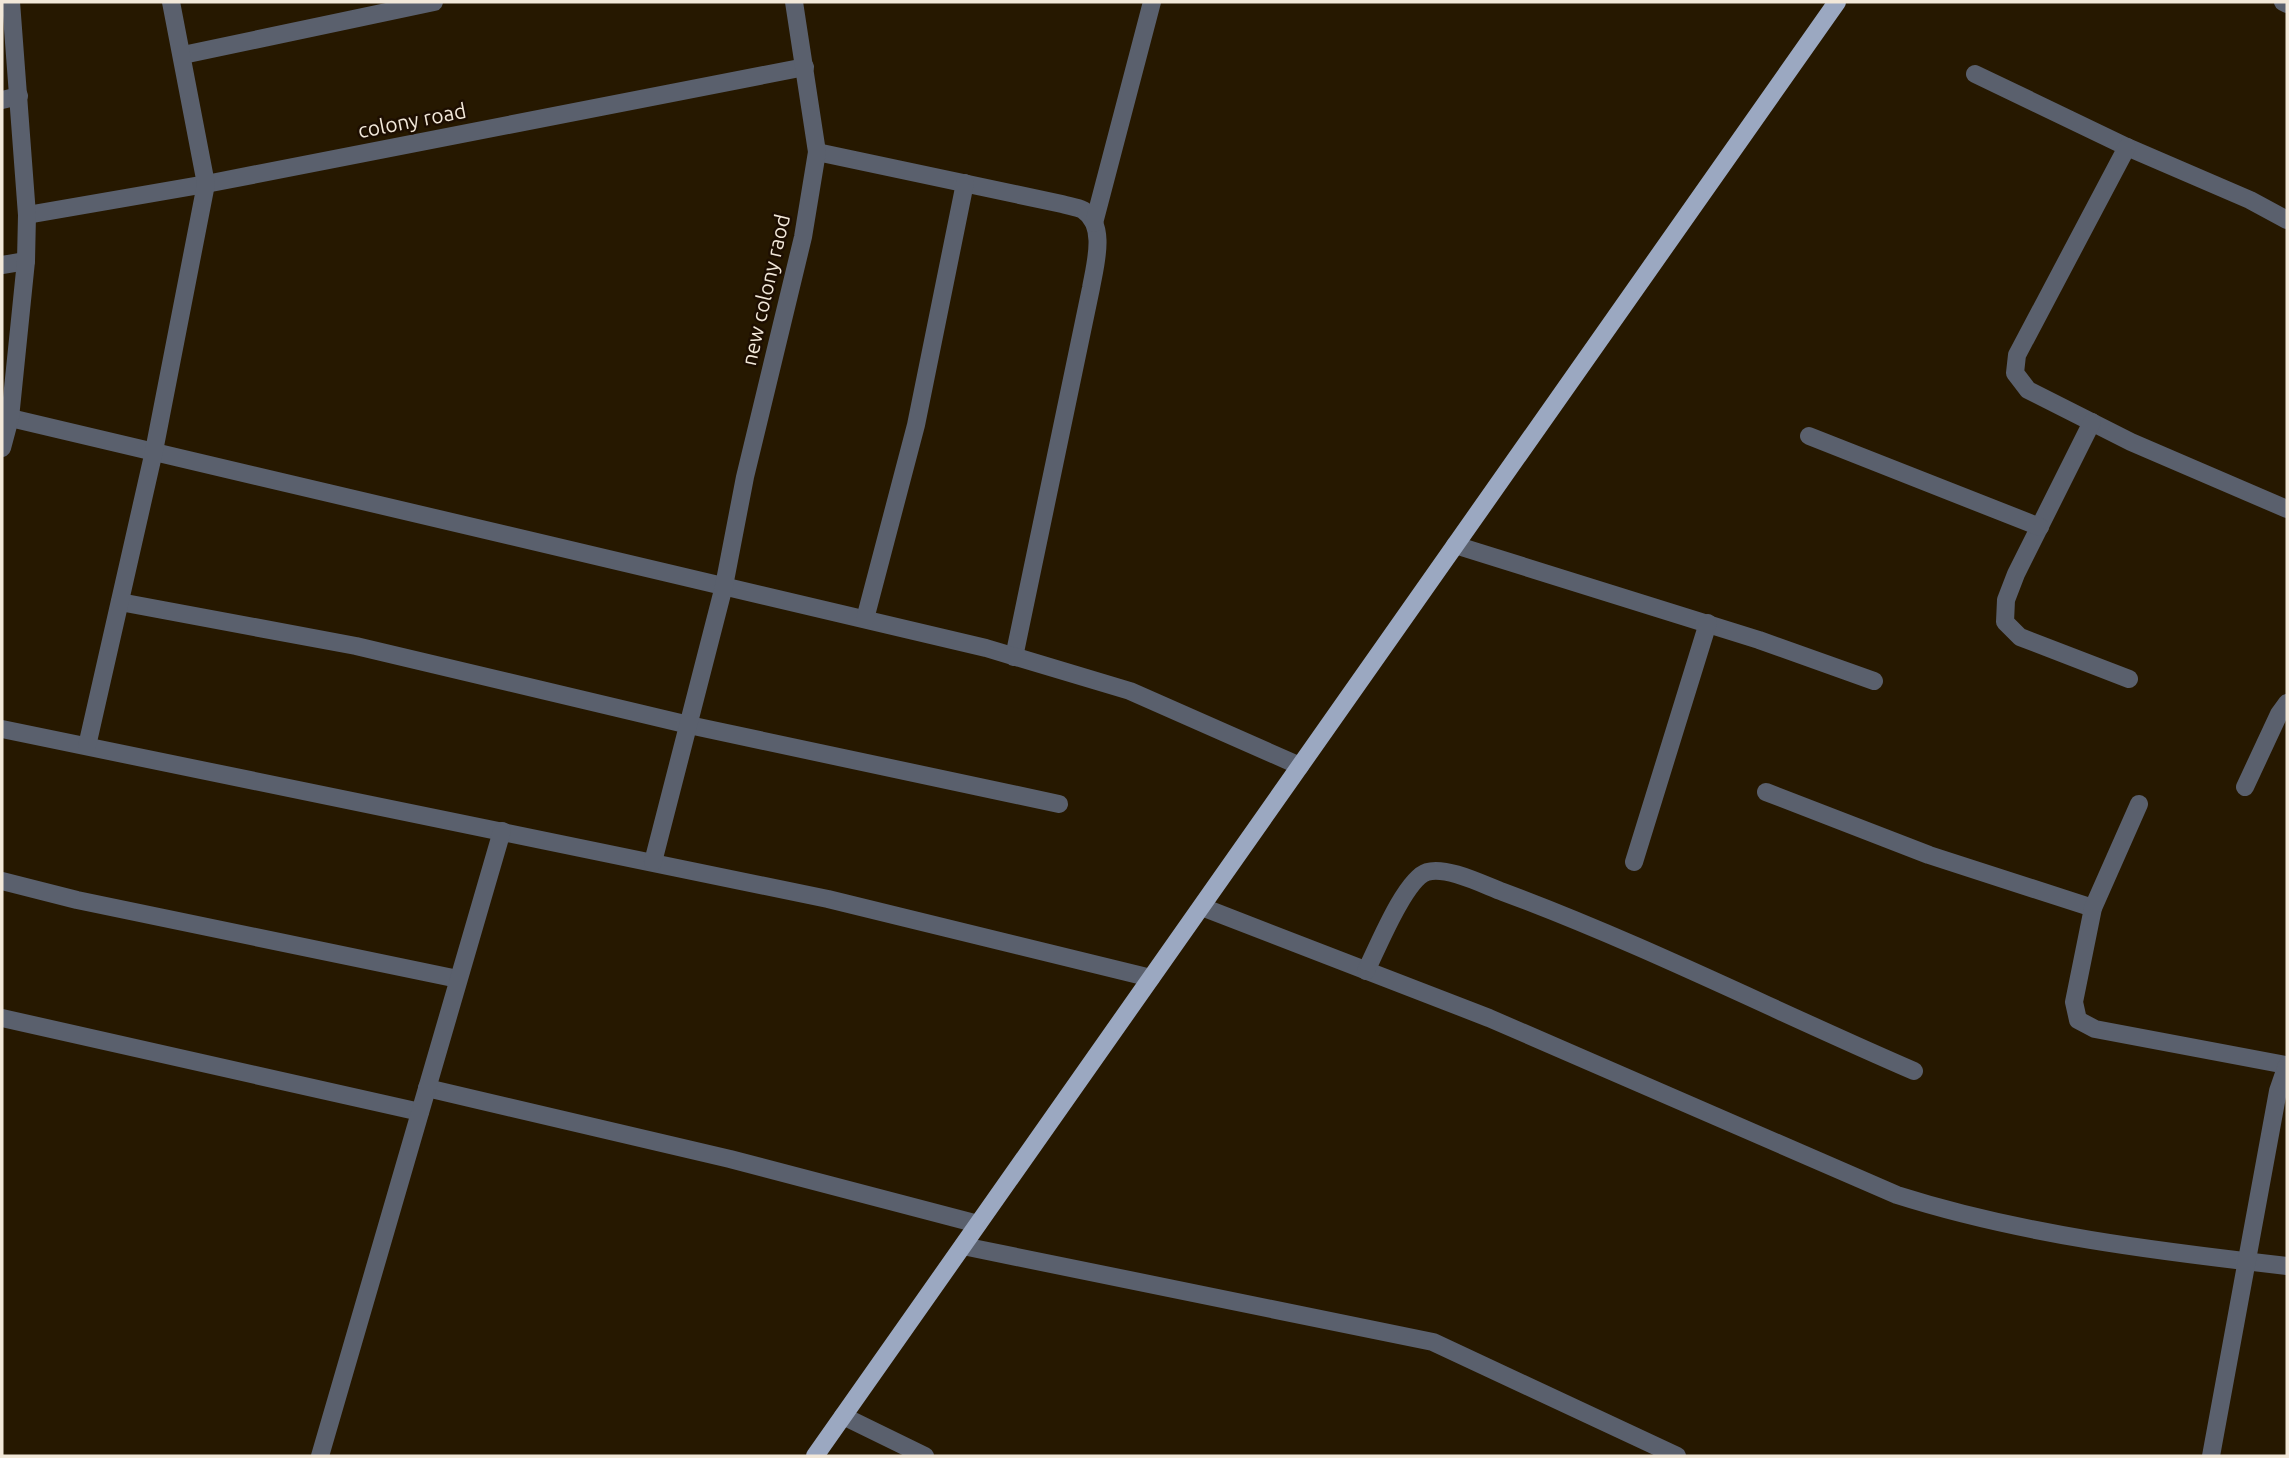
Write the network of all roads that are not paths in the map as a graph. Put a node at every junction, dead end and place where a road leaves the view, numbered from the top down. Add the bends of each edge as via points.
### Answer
1 (11, 2) edge
2 (172, 2) edge
3 (434, 2) edge
4 (794, 2) edge
5 (1152, 2) edge
6 (1837, 2) edge
7 (183, 55) junction
8 (805, 67) junction
9 (1975, 74) dead end
10 (10, 98) edge
11 (2127, 147) junction
12 (817, 152) junction
13 (965, 183) junction
14 (206, 184) junction
15 (27, 215) junction
16 (2287, 220) edge
17 (1094, 223) junction
18 (26, 261) junction
19 (2, 265) edge
20 (6, 417) edge
21 (2092, 422) junction
22 (1809, 436) dead end
23 (2, 448) edge
24 (154, 452) junction
25 (2287, 509) edge
26 (2040, 527) junction
27 (1455, 545) junction
28 (724, 586) junction
29 (120, 602) junction
30 (865, 619) junction
31 (1708, 623) junction
32 (1014, 657) junction
33 (2129, 680) dead end
34 (1874, 681) dead end
35 (2287, 703) edge
36 (689, 724) junction
37 (2, 729) edge
38 (87, 746) junction
39 (1300, 766) junction
40 (2245, 787) dead end
41 (1766, 792) dead end
42 (1059, 804) dead end
43 (2139, 804) dead end
44 (502, 831) junction
45 (653, 862) junction
46 (1634, 862) dead end
47 (2, 881) edge
48 (1202, 907) junction
49 (2093, 908) junction
50 (1366, 971) junction
51 (1151, 978) junction
52 (458, 979) junction
53 (2, 1018) edge
54 (2287, 1065) edge
55 (1914, 1071) dead end
56 (427, 1088) junction
57 (420, 1112) junction
58 (978, 1224) junction
59 (963, 1246) junction
60 (2247, 1261) junction
61 (2287, 1266) edge
62 (844, 1416) junction
63 (320, 1456) edge
64 (815, 1456) edge
65 (925, 1456) edge
66 (1677, 1456) edge
67 (2211, 1456) edge

1 - 10 street
2 - 7 street
3 - 7 street
4 - 8 street, new colony raod
5 - 17 street
6 - 27 main road
7 - 14 street
8 - 12 street, new colony raod
8 - 14 street, colony road
9 - 11 street
10 - 15 street
11 - 16 street
11 - 21 street via 2017,355 2015,373 2028,390
12 - 13 street
12 - 28 street, new colony raod via 803,237 745,477
13 - 17 street via 1083,210
13 - 30 street via 916,425
14 - 15 street, colony road
14 - 24 street
15 - 18 street
17 - 32 street via 1098,248 1091,288
18 - 19 street
18 - 20 street
20 - 23 street
20 - 24 street
21 - 25 street
21 - 26 street
22 - 26 street
24 - 28 street
24 - 29 street
26 - 33 street via 2006,600 2005,622 2020,637
27 - 31 street
27 - 39 main road
28 - 30 street
28 - 36 street, new colony raod
29 - 36 street via 356,646
29 - 38 street
30 - 32 street
31 - 34 street
31 - 46 street
32 - 39 street via 1130,691
35 - 40 street
36 - 42 street
36 - 45 street, new colony raod
37 - 38 street
38 - 44 street
39 - 48 main road
41 - 49 street via 1929,855
43 - 49 street
44 - 45 street
44 - 52 street
45 - 51 street via 828,899
47 - 52 street
48 - 50 street
48 - 51 main road
49 - 54 street via 2074,1002 2078,1020 2095,1029
50 - 55 street via 1413,882 1427,872 1450,872 1573,918
50 - 60 street via 1489,1018 1897,1195 1955,1213 2089,1239
51 - 58 main road
52 - 56 street
53 - 57 street
54 - 60 street via 2278,1091
56 - 57 street
56 - 58 street via 718,1156
57 - 63 street
58 - 59 main road
59 - 62 main road
59 - 66 street via 1433,1342
60 - 61 street
60 - 67 street
62 - 64 main road
62 - 65 street

